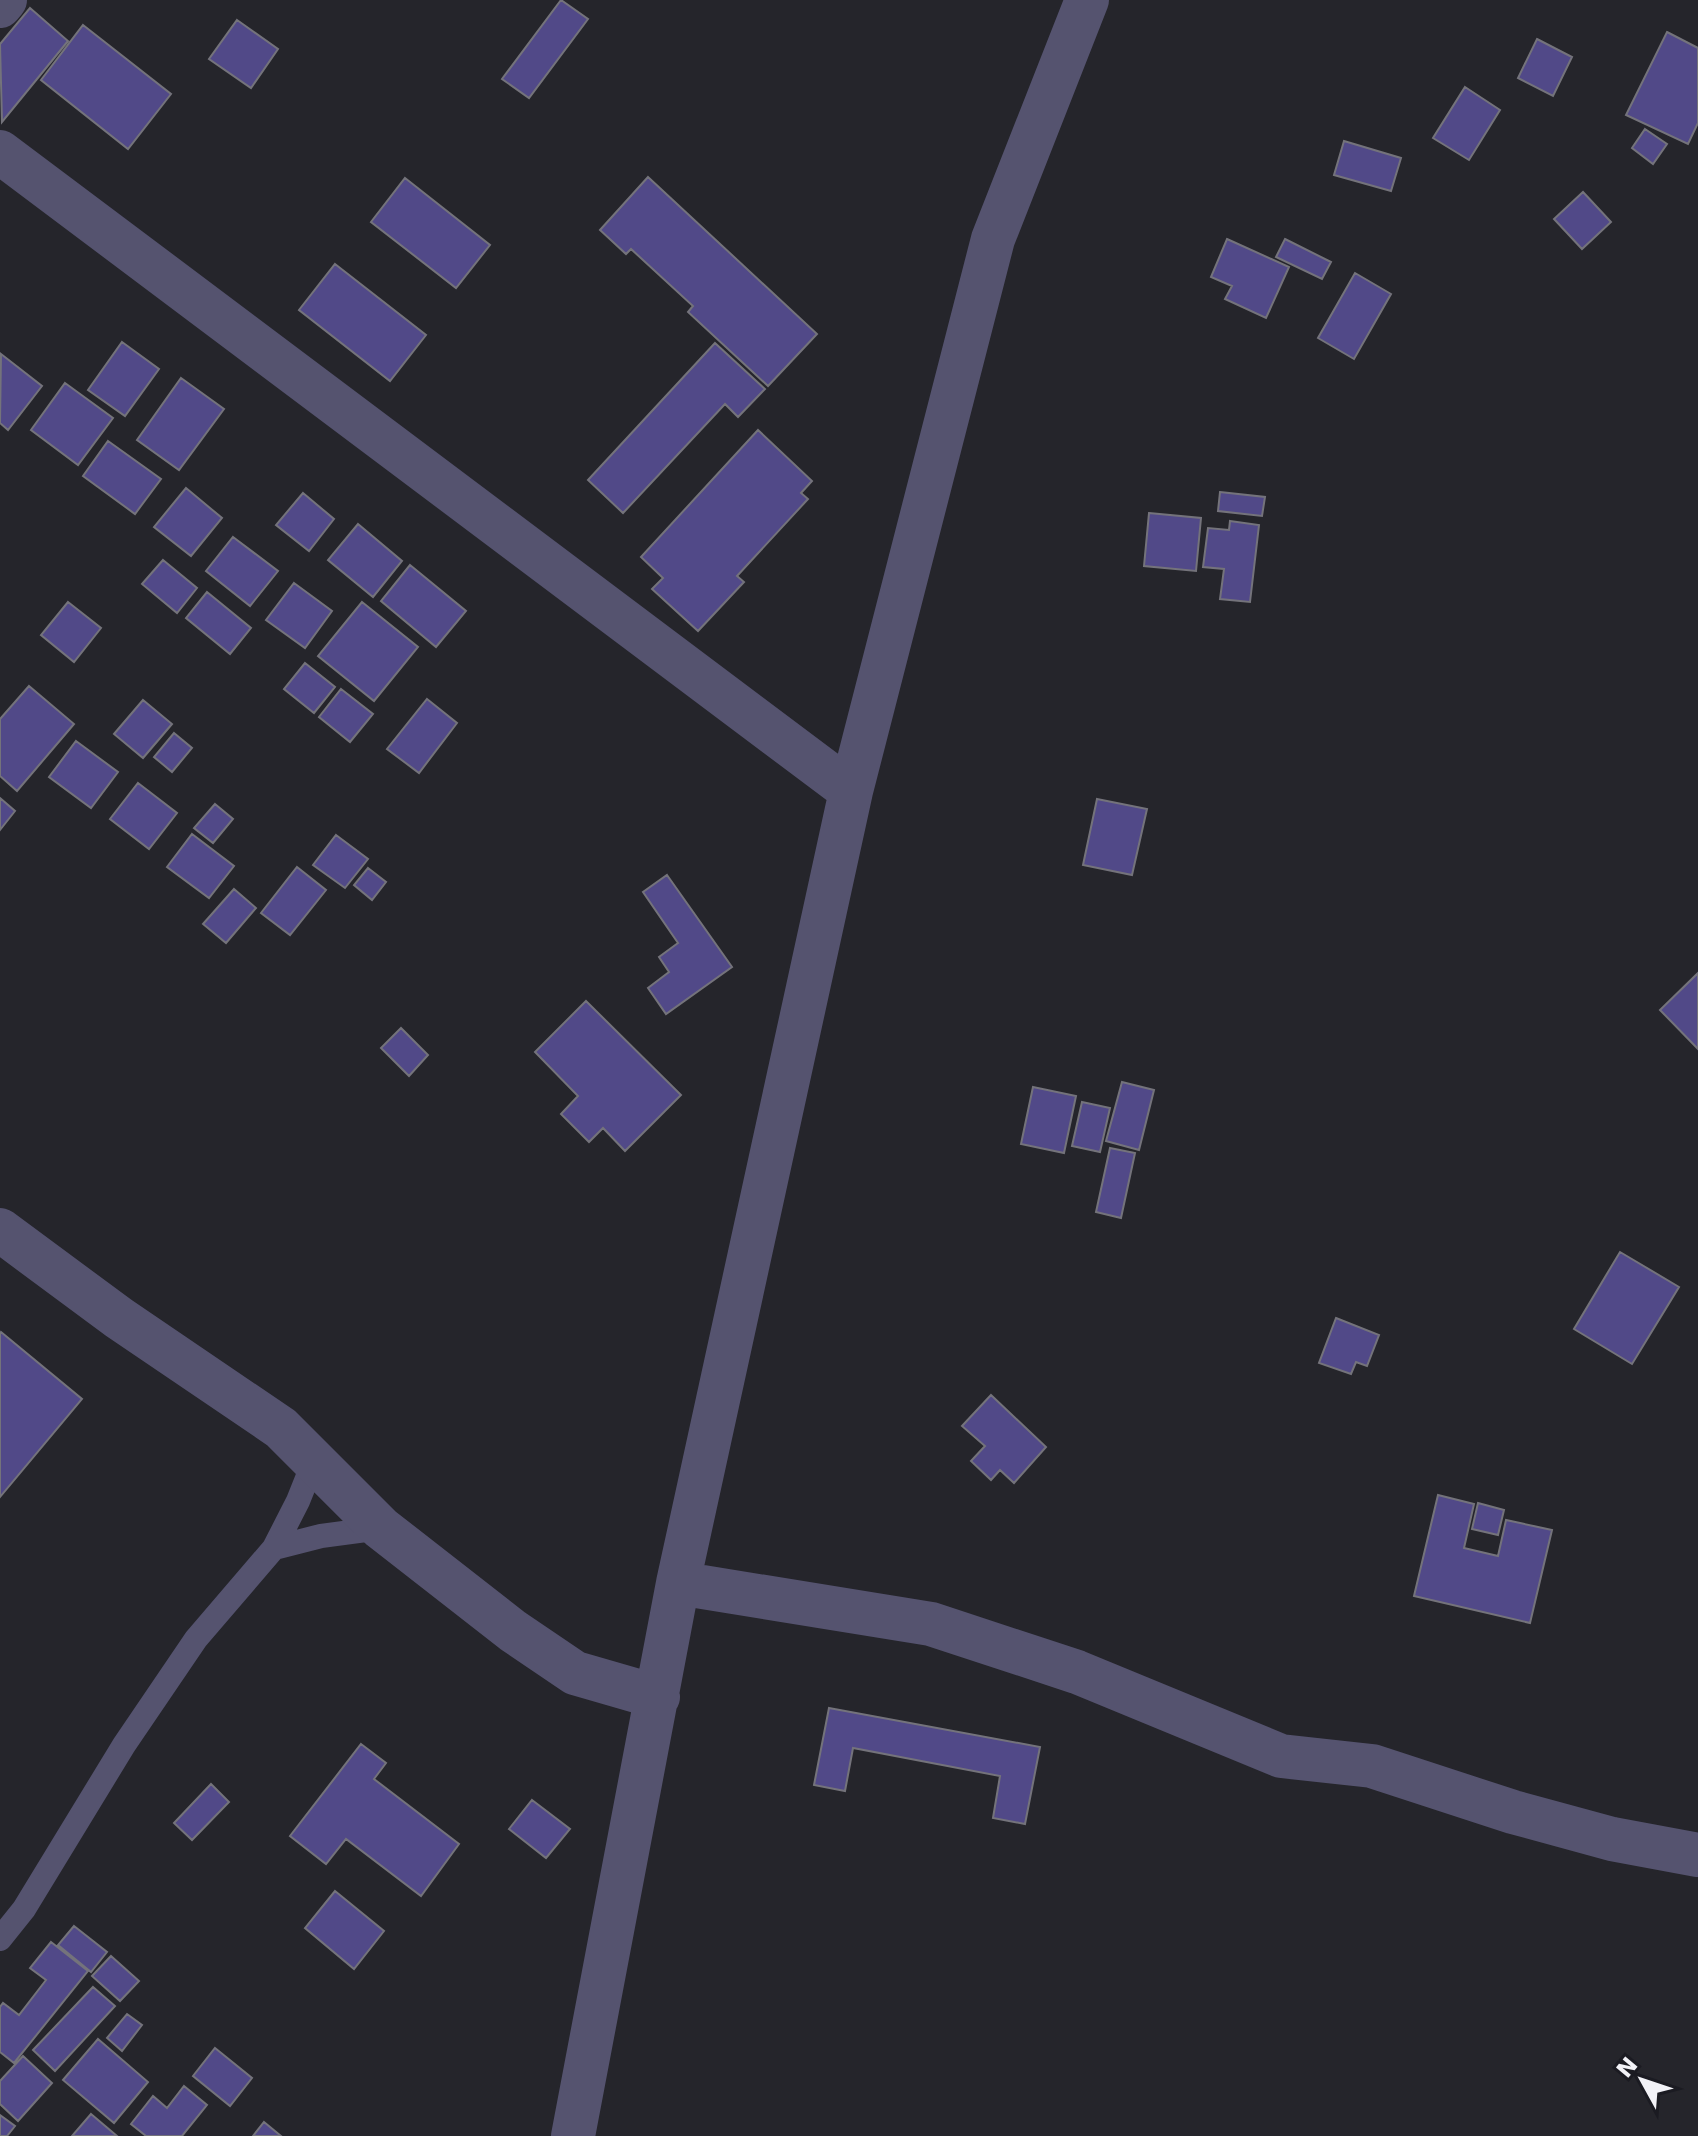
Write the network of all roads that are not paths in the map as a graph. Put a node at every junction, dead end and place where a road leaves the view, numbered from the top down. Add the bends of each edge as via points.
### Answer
1 (5, 0) edge
2 (1087, 0) edge
3 (0, 6) edge
4 (0, 152) edge
5 (851, 791) junction
6 (0, 1230) edge
7 (314, 1461) junction
8 (381, 1528) junction
9 (274, 1548) junction
10 (678, 1583) junction
11 (658, 1697) junction
12 (1698, 1855) edge
13 (0, 1939) edge
14 (573, 2136) edge

1 - 3 street
2 - 5 street via 993,239
4 - 5 street
5 - 10 street
6 - 7 street via 281,1428
7 - 8 street
7 - 9 lane
8 - 9 lane
8 - 11 street via 575,1673
9 - 13 lane via 196,1639
10 - 11 street
10 - 12 street via 931,1624 1077,1672 1281,1756 1372,1766 1513,1812
11 - 14 street

